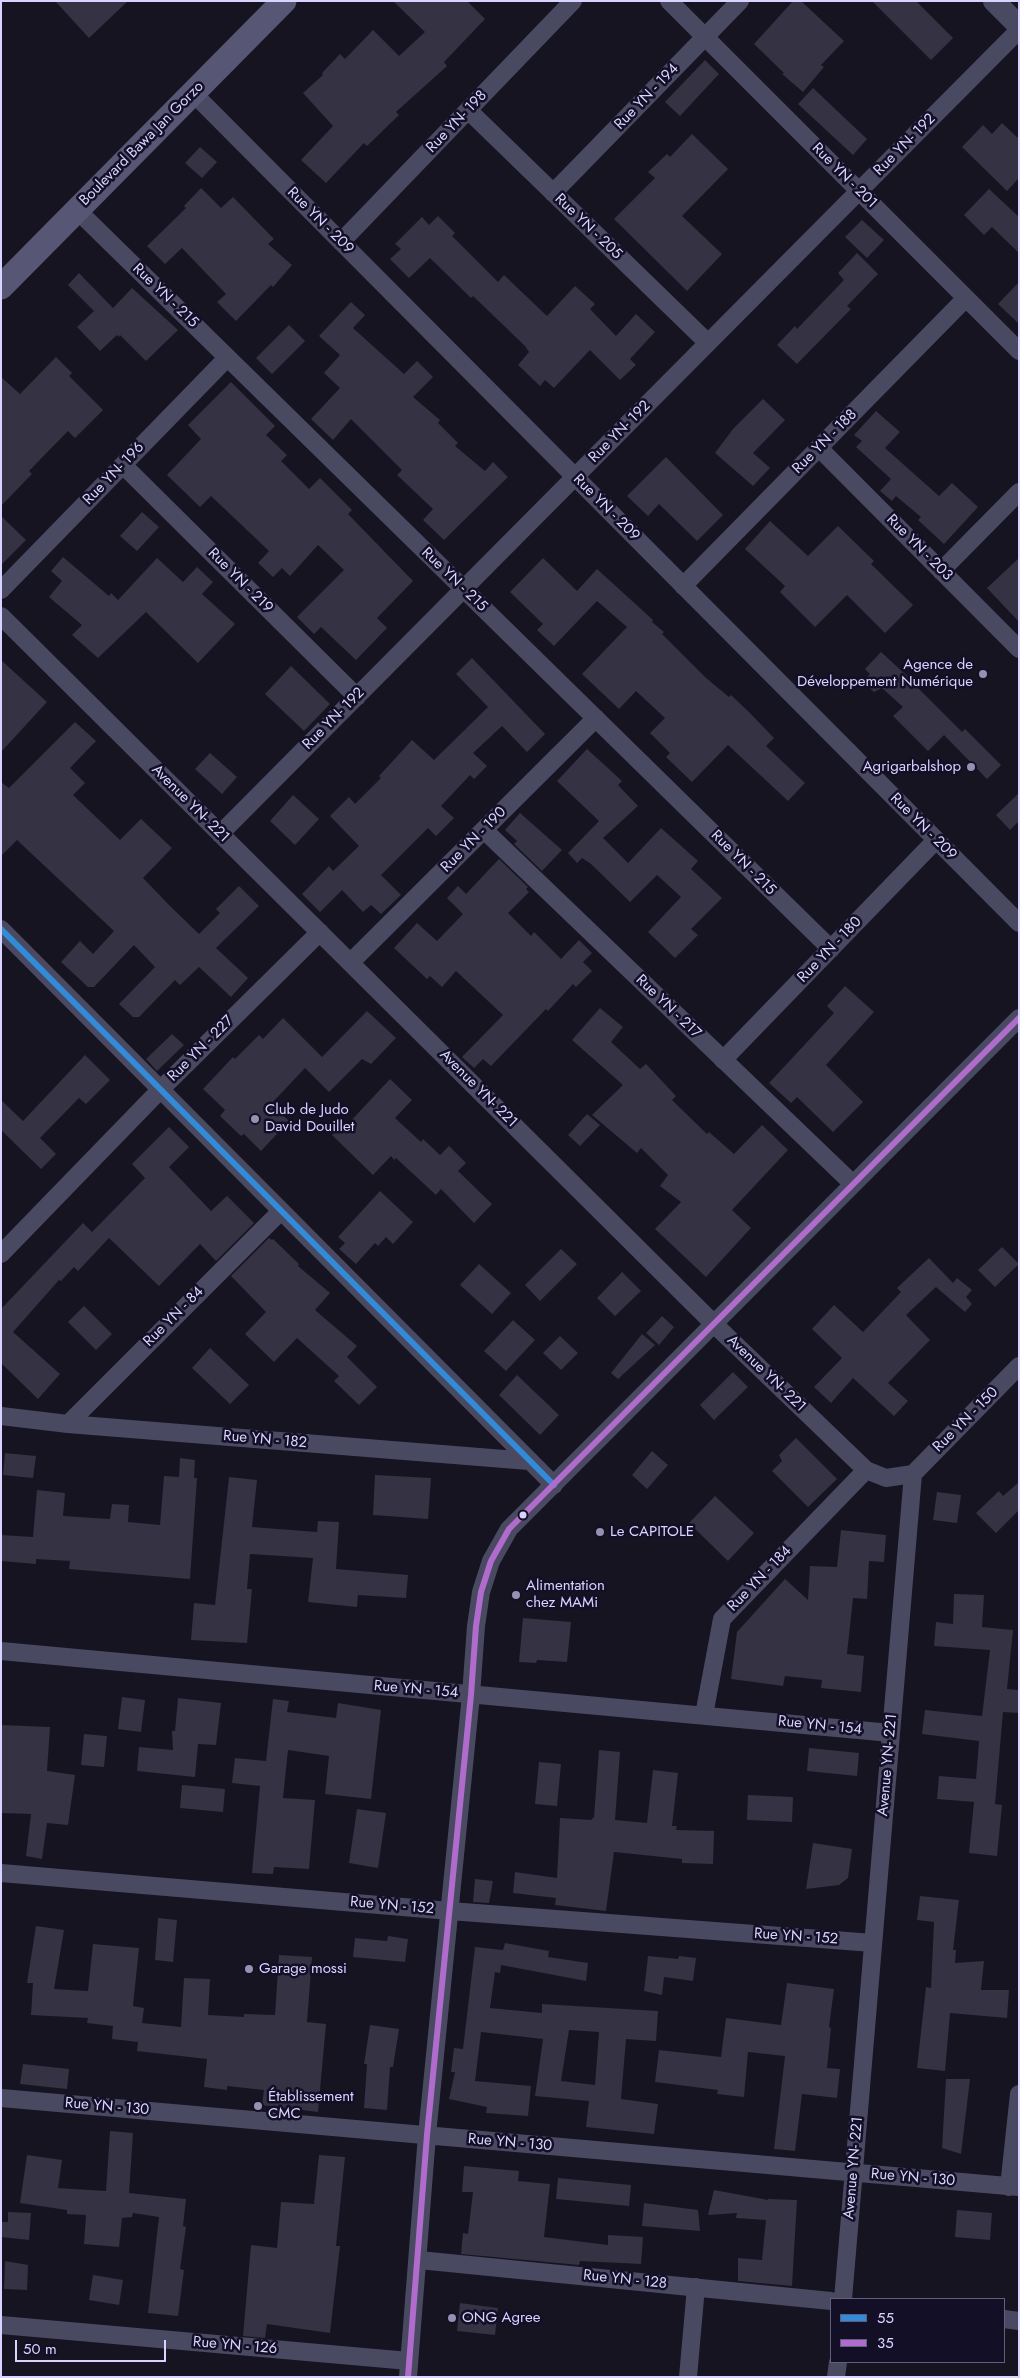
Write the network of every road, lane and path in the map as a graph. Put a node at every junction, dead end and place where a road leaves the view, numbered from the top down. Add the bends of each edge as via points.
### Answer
1 (284, 1) edge
2 (573, 1) edge
3 (669, 1) edge
4 (740, 1) edge
5 (1003, 4) edge
6 (1019, 26) edge
7 (1019, 30) edge
8 (705, 37) junction
9 (193, 93) junction
10 (468, 110) junction
11 (859, 191) junction
12 (553, 193) junction
13 (77, 210) junction
14 (341, 242) junction
15 (1, 287) edge
16 (966, 298) junction
17 (708, 343) junction
18 (1019, 351) edge
19 (227, 358) junction
20 (820, 448) junction
21 (123, 465) junction
22 (575, 477) junction
23 (1019, 492) edge
24 (941, 571) junction
25 (683, 586) junction
26 (463, 589) junction
27 (1, 590) edge
28 (1, 616) edge
29 (1019, 649) edge
30 (356, 697) junction
31 (596, 718) junction
32 (484, 830) junction
33 (220, 834) junction
34 (936, 840) junction
35 (1019, 923) edge
36 (1, 928) edge
37 (320, 932) junction
38 (831, 949) junction
39 (351, 962) junction
40 (1019, 1018) edge
41 (723, 1060) junction
42 (160, 1089) junction
43 (853, 1184) junction
44 (281, 1211) junction
45 (1, 1254) edge
46 (714, 1324) junction
47 (1019, 1366) edge
48 (1, 1416) edge
49 (68, 1424) junction
50 (529, 1461) junction
51 (866, 1470) junction
52 (913, 1474) junction
53 (554, 1485) junction
54 (1, 1652) edge
55 (471, 1695) junction
56 (704, 1714) junction
57 (891, 1733) junction
58 (1, 1873) edge
59 (450, 1911) junction
60 (873, 1943) junction
61 (1019, 2094) edge
62 (1, 2098) edge
63 (427, 2135) junction
64 (854, 2173) junction
65 (1014, 2187) edge
66 (419, 2260) junction
67 (696, 2287) junction
68 (843, 2298) edge
69 (830, 2302) edge
70 (1005, 2319) edge
71 (1019, 2320) edge
72 (1, 2325) edge
73 (838, 2363) edge
74 (409, 2369) edge
75 (688, 2377) edge
76 (836, 2377) edge

1 - 9 main road, Boulevard Bawa Jan Gorzo
2 - 10 street, Rue YN- 198
3 - 8 street, Rue YN - 201
4 - 8 street, Rue YN - 194
5 - 6 street
7 - 11 street, Rue YN- 192
8 - 11 street, Rue YN - 201
8 - 12 street, Rue YN - 194
9 - 13 main road, Boulevard Bawa Jan Gorzo
9 - 14 street, Rue YN - 209
10 - 12 street, Rue YN - 205
10 - 14 street, Rue YN- 198
11 - 16 street, Rue YN - 201
11 - 17 street, Rue YN- 192
12 - 17 street, Rue YN - 205
13 - 15 main road, Boulevard Bawa Jan Gorzo
13 - 19 street, Rue YN - 215
14 - 22 street, Rue YN - 209
16 - 18 street, Rue YN - 201
16 - 20 street, Rue YN - 188
17 - 22 street, Rue YN- 192
19 - 21 street, Rue YN- 196
19 - 26 street, Rue YN - 215
20 - 24 street, Rue YN - 203
20 - 25 street, Rue YN - 188
21 - 27 street, Rue YN- 196
21 - 30 street, Rue YN - 219
22 - 25 street, Rue YN - 209
22 - 26 street, Rue YN- 192
23 - 24 street
24 - 29 street, Rue YN - 203
25 - 34 street, Rue YN - 209
26 - 30 street, Rue YN- 192
26 - 31 street, Rue YN - 215
28 - 33 street, Avenue YN- 221
30 - 33 street, Rue YN- 192
31 - 32 street, Rue YN - 190
31 - 38 street, Rue YN - 215
32 - 39 street, Rue YN - 190
32 - 41 street, Rue YN - 217
33 - 37 street, Avenue YN- 221
34 - 35 street, Rue YN - 209
34 - 38 street, Rue YN - 180
36 - 42 street
37 - 39 street, Avenue YN- 221
37 - 42 street, Rue YN - 227
38 - 41 street, Rue YN - 180
39 - 46 street, Avenue YN- 221
40 - 43 street
41 - 43 street, Rue YN - 217
42 - 44 street
42 - 45 street, Rue YN - 227
43 - 46 street
44 - 49 street, Rue YN - 84
44 - 50 street
46 - 51 street, Avenue YN- 221
46 - 53 street
47 - 52 street, Rue YN - 150
48 - 49 street, Rue YN - 182
49 - 50 street, Rue YN - 182
50 - 53 street
51 - 52 street, Avenue YN- 221 via 886,1478
51 - 56 street, Rue YN - 184 via 722,1619
52 - 57 street, Avenue YN- 221
53 - 55 street via 509,1530 491,1561 476,1626
54 - 55 street, Rue YN - 154
55 - 56 street, Rue YN - 154
55 - 59 street
56 - 57 street, Rue YN - 154
57 - 60 street, Avenue YN- 221
58 - 59 street, Rue YN - 152
59 - 60 street, Rue YN - 152
59 - 63 street
60 - 64 street, Avenue YN- 221
61 - 65 street
62 - 63 street, Rue YN - 130
63 - 64 street, Rue YN - 130
63 - 66 street
64 - 65 street, Rue YN - 130
64 - 68 street, Avenue YN- 221
66 - 67 street, Rue YN - 128
66 - 74 street
67 - 69 street, Rue YN - 128
67 - 75 street
70 - 71 street
72 - 74 street, Rue YN - 126
73 - 76 street

